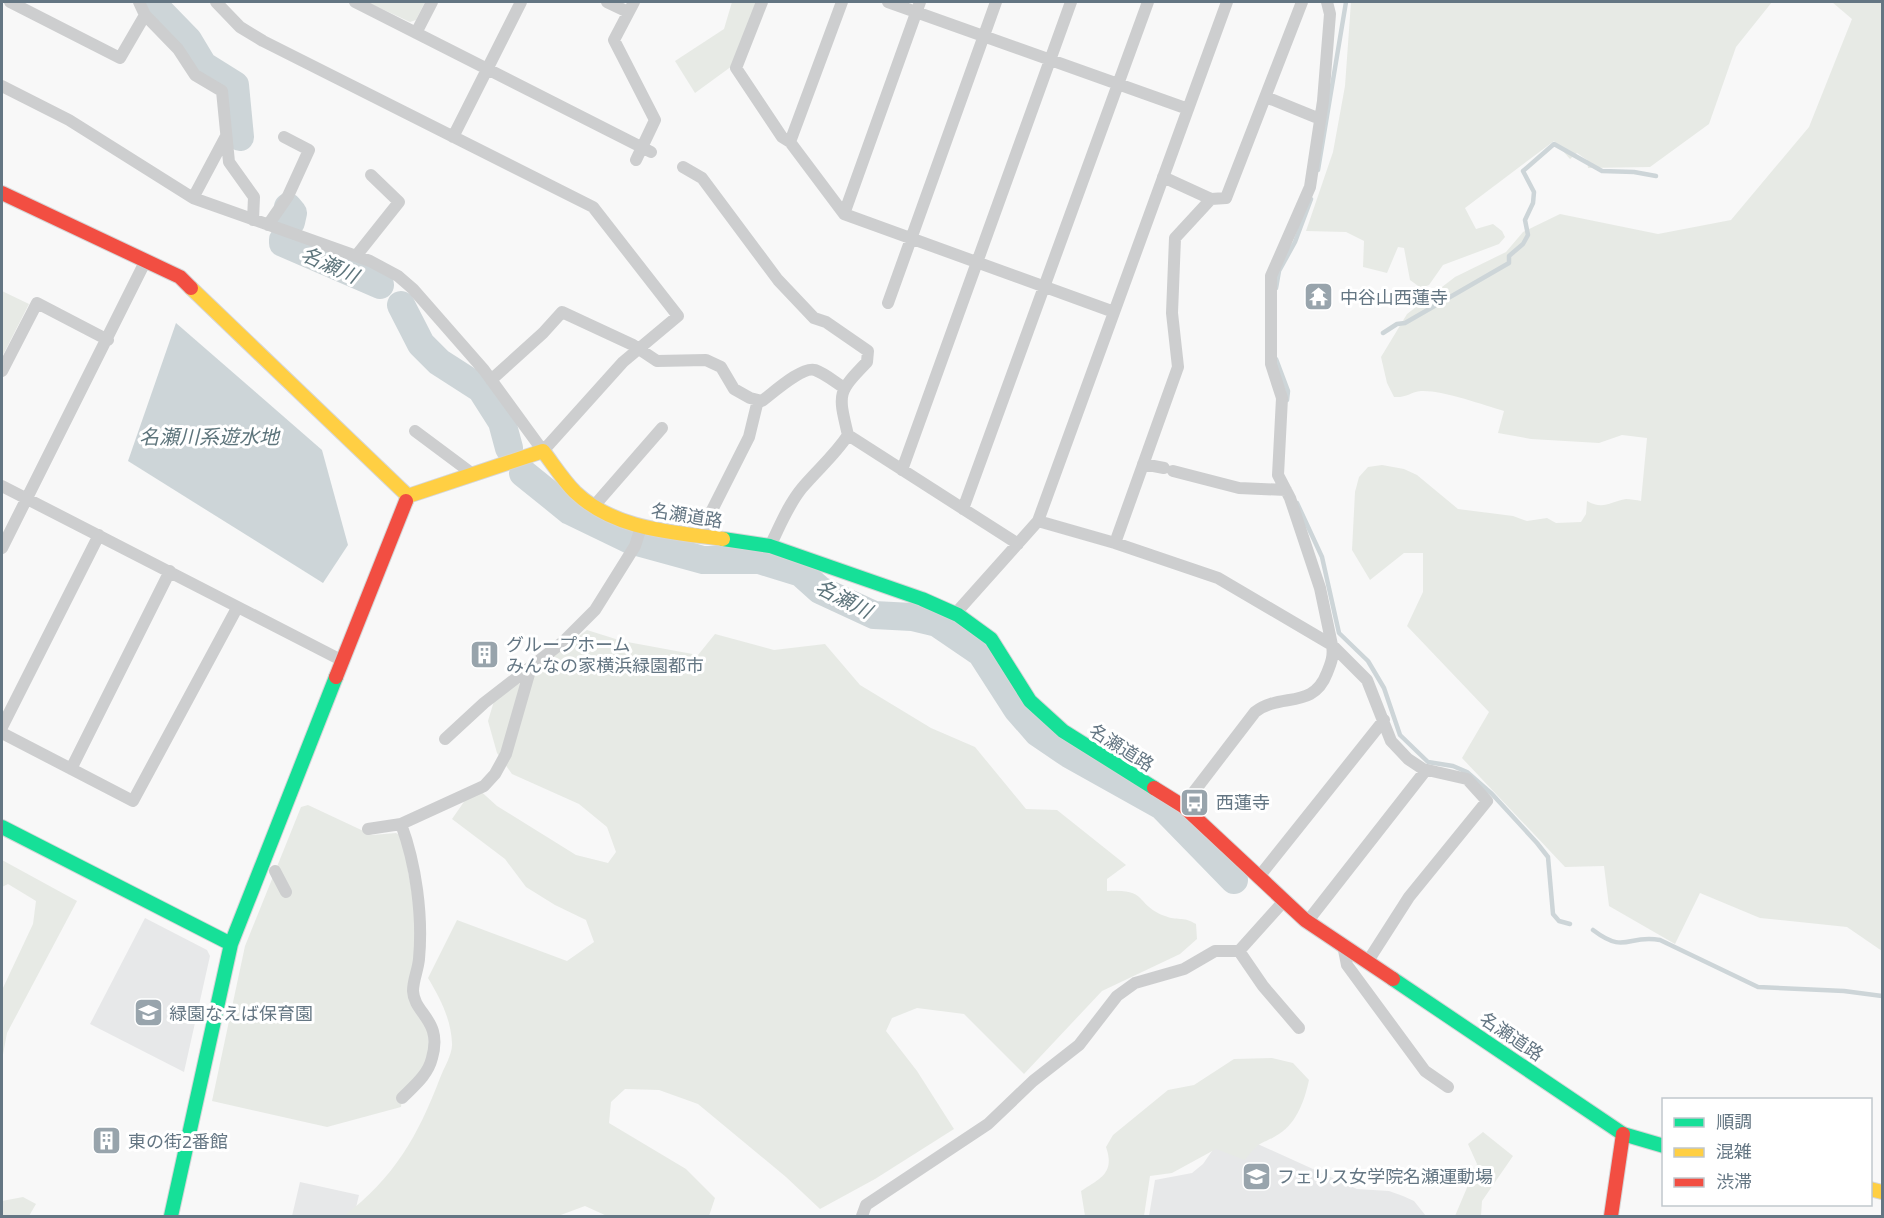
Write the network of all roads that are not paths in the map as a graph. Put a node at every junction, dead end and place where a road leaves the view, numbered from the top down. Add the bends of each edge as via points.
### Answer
1 (10, 2) edge
2 (139, 2) edge
3 (216, 2) edge
4 (355, 2) edge
5 (432, 2) edge
6 (521, 2) edge
7 (607, 2) edge
8 (762, 2) edge
9 (842, 2) edge
10 (888, 2) edge
11 (996, 2) edge
12 (1071, 2) edge
13 (1148, 2) edge
14 (1227, 2) edge
15 (1302, 2) edge
16 (1327, 2) edge
17 (631, 7) edge
18 (918, 7) edge
19 (145, 15) junction
20 (416, 33) junction
21 (984, 36) junction
22 (1050, 59) junction
23 (488, 69) junction
24 (1117, 84) junction
25 (2, 86) edge
26 (1266, 97) junction
27 (1188, 109) junction
28 (1320, 119) junction
29 (226, 136) junction
30 (284, 137) dead end
31 (453, 137) junction
32 (790, 142) junction
33 (646, 150) junction
34 (636, 160) dead end
35 (683, 167) dead end
36 (371, 175) dead end
37 (1163, 177) junction
38 (2, 193) edge
39 (193, 198) junction
40 (1211, 199) junction
41 (844, 214) junction
42 (253, 220) junction
43 (268, 225) junction
44 (911, 238) junction
45 (356, 256) junction
46 (145, 262) junction
47 (977, 262) junction
48 (1045, 287) junction
49 (888, 303) dead end
50 (1114, 312) junction
51 (108, 340) junction
52 (638, 349) junction
53 (2, 371) edge
54 (491, 380) junction
55 (843, 387) junction
56 (758, 400) junction
57 (662, 428) dead end
58 (415, 431) dead end
59 (848, 435) junction
60 (543, 451) junction
61 (1143, 464) junction
62 (903, 470) junction
63 (474, 474) junction
64 (2, 486) edge
65 (1286, 490) junction
66 (408, 496) junction
67 (27, 499) junction
68 (594, 506) junction
69 (963, 509) junction
70 (1038, 521) junction
71 (99, 535) junction
72 (638, 536) junction
73 (699, 536) junction
74 (1115, 543) junction
75 (1018, 544) junction
76 (770, 546) junction
77 (2, 548) edge
78 (170, 571) junction
79 (237, 608) junction
80 (955, 614) junction
81 (1332, 645) junction
82 (341, 660) junction
83 (531, 666) junction
84 (1384, 720) junction
85 (2, 727) edge
86 (2, 733) edge
87 (445, 738) dead end
88 (70, 769) junction
89 (1426, 770) junction
90 (1183, 806) junction
91 (401, 824) junction
92 (2, 827) edge
93 (368, 829) dead end
94 (275, 871) dead end
95 (1258, 878) junction
96 (286, 892) dead end
97 (1284, 901) junction
98 (1307, 922) junction
99 (231, 944) junction
100 (1343, 945) junction
101 (1239, 951) junction
102 (1368, 961) junction
103 (1299, 1028) dead end
104 (1448, 1087) dead end
105 (402, 1098) dead end
106 (1623, 1134) junction
107 (1662, 1145) edge
108 (171, 1216) edge
109 (862, 1216) edge
110 (1611, 1216) edge

1 - 19 street via 120,58
2 - 19 street
3 - 31 street via 240,27 263,41
4 - 20 street
5 - 20 street
6 - 23 street
7 - 17 street
8 - 32 street via 736,68
9 - 32 street
10 - 18 street
11 - 21 street
12 - 22 street
13 - 24 street
14 - 27 street
15 - 26 street
16 - 28 street via 1330,14
17 - 33 street via 614,40 655,120
18 - 21 street
18 - 41 street
19 - 29 street via 195,75 222,91
20 - 23 street
21 - 22 street
21 - 44 street
22 - 24 street
22 - 47 street
23 - 31 street
23 - 33 street
24 - 27 street
24 - 48 street
25 - 39 street via 69,120
26 - 28 street
26 - 40 street via 1226,198
27 - 37 street
28 - 65 street via 1310,187 1271,276 1271,364 1282,398 1278,475
29 - 39 street
29 - 42 street via 229,162 254,197
30 - 43 street via 309,150 288,196
31 - 52 street via 600,209 678,316
32 - 41 street
33 - 34 street
35 - 55 street via 702,178 778,280 814,318 869,348 867,362
36 - 45 street via 399,202
37 - 40 street
37 - 50 street
38 - 46 street
39 - 42 street
40 - 61 street via 1175,238 1172,313 1178,367
41 - 44 street
42 - 43 street
43 - 45 street
44 - 47 street
44 - 49 street
45 - 54 street via 384,268 413,289
46 - 51 street
46 - 66 street via 180,277
47 - 48 street
47 - 62 street
48 - 50 street
48 - 69 street
50 - 70 street
51 - 53 street via 37,303
51 - 67 street
52 - 54 street via 562,312
52 - 56 street via 657,361 706,360 721,368 734,389
52 - 60 street
54 - 60 street
55 - 56 street via 815,370 808,370
55 - 59 street via 840,403
56 - 73 street via 749,437
57 - 68 street
58 - 63 street
59 - 62 street
59 - 76 street via 835,455 802,488
60 - 63 street
60 - 68 street, 名瀬道路 via 573,490
61 - 65 street via 1239,488
61 - 74 street
62 - 69 street
63 - 66 street
64 - 67 street
65 - 81 street via 1320,588
66 - 82 street
67 - 71 street
67 - 77 street
68 - 72 street, 名瀬道路 via 622,521
69 - 75 street
70 - 74 street
70 - 75 street
71 - 78 street
71 - 85 street
72 - 73 street, 名瀬道路
72 - 83 street via 595,609 563,642
73 - 76 street, 名瀬道路
74 - 81 street via 1218,578
75 - 80 street
76 - 80 street, 名瀬道路
78 - 79 street
78 - 88 street
79 - 82 street
79 - 88 street via 133,801
80 - 90 street, 名瀬道路 via 991,639 1030,701 1063,731
81 - 84 street via 1367,680
81 - 90 street via 1334,655 1319,689 1308,697 1265,704 1255,712
82 - 99 street
83 - 87 street
83 - 91 street via 506,753 495,774 484,786
84 - 89 street via 1397,747
84 - 95 street
86 - 88 street
89 - 98 street
89 - 102 street via 1467,779 1486,801 1409,897
90 - 95 street, 名瀬道路
91 - 93 street
91 - 105 street via 408,843 417,906 419,960 413,992 430,1019 434,1041 424,1075
92 - 99 street
94 - 96 street
95 - 97 street, 名瀬道路
97 - 98 street, 名瀬道路
97 - 101 street
98 - 100 street, 名瀬道路
99 - 108 street
100 - 102 street, 名瀬道路
100 - 104 street via 1347,965 1425,1071
101 - 103 street
101 - 109 street via 1215,951 1184,969 1135,983 1117,996 1079,1045 988,1124 866,1205
102 - 106 street, 名瀬道路
106 - 107 street, 名瀬道路
106 - 110 street

